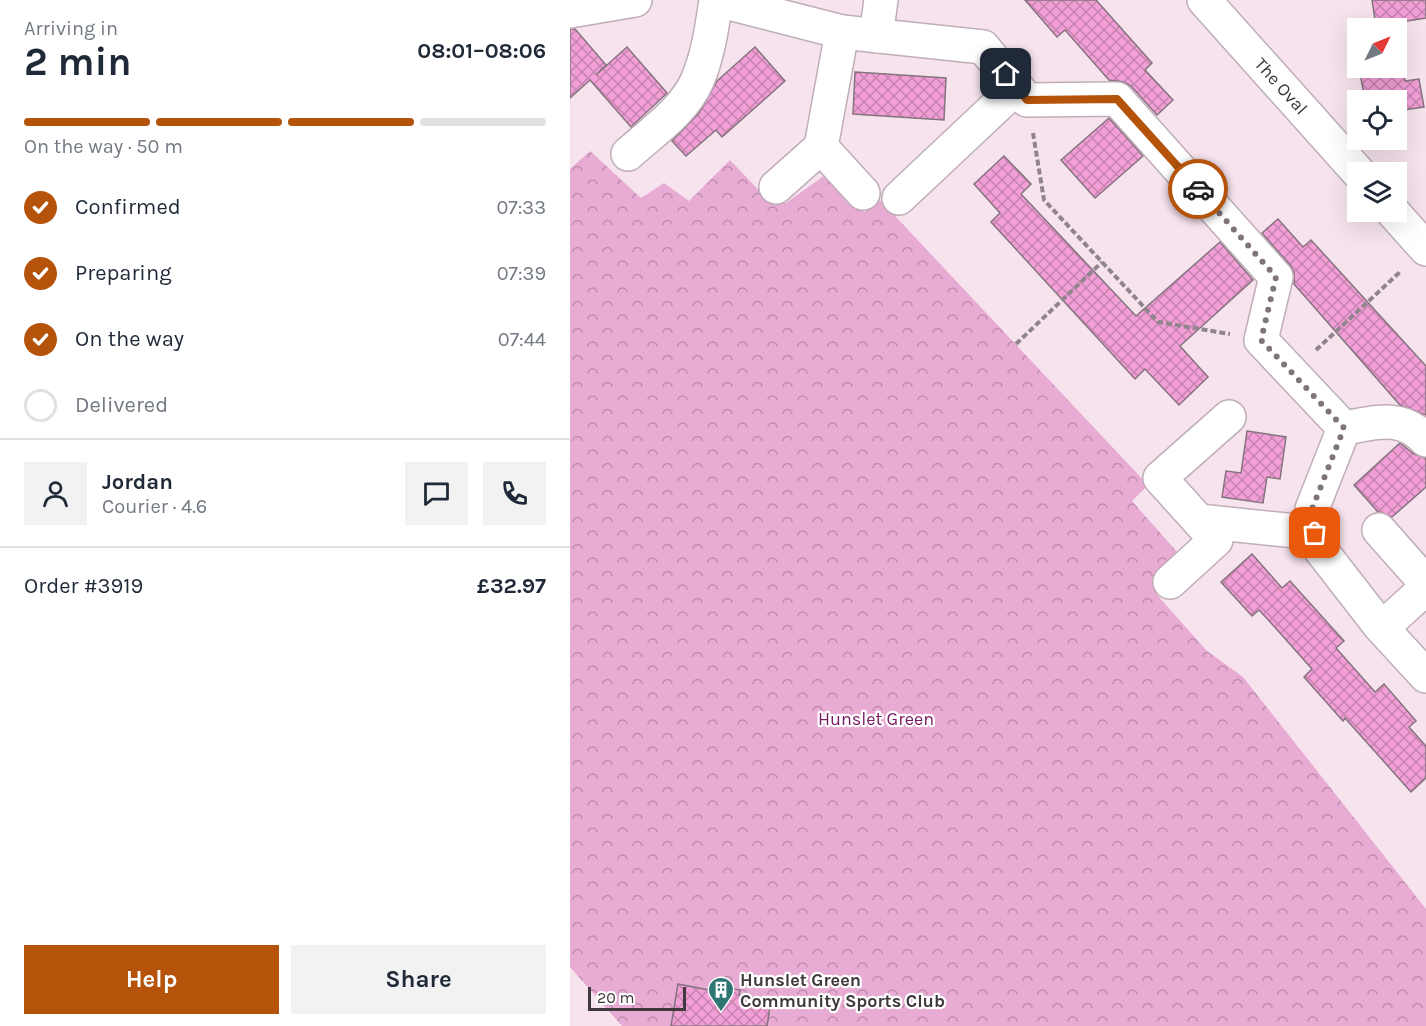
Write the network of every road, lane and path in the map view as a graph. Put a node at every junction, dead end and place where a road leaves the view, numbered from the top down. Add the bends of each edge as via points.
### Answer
1 (717, 0) edge
2 (881, 0) edge
3 (1204, 0) edge
4 (617, 1) edge
5 (570, 11) edge
6 (842, 32) junction
7 (876, 36) junction
8 (1022, 94) junction
9 (821, 147) junction
10 (628, 154) dead end
11 (1349, 162) edge
12 (776, 187) dead end
13 (863, 194) dead end
14 (899, 198) dead end
15 (1402, 222) edge
16 (1426, 249) edge
17 (1102, 262) junction
18 (1261, 340) junction
19 (1016, 344) dead end
20 (1292, 372) junction
21 (1229, 417) dead end
22 (1344, 428) junction
23 (1426, 440) edge
24 (1199, 521) junction
25 (1379, 530) dead end
26 (1315, 533) junction
27 (1170, 582) dead end
28 (1426, 585) edge
29 (1382, 628) junction
30 (1426, 676) edge

1 - 6 street
1 - 10 street via 697,82 677,110
2 - 7 street
3 - 11 street, The Oval
4 - 5 street
6 - 7 street
6 - 9 street
7 - 8 street via 983,47
8 - 14 street
8 - 17 path via 1044,200
8 - 18 street via 1117,99 1276,277
9 - 12 street
9 - 13 street
15 - 16 street
16 - 20 path
17 - 18 path via 1158,322
17 - 19 path
18 - 20 street
20 - 22 street
21 - 24 street via 1160,478
22 - 23 street via 1391,420 1419,432
22 - 26 street via 1312,509
24 - 26 street
24 - 27 street via 1216,540
25 - 28 street
26 - 29 street via 1317,545
28 - 29 street
29 - 30 street

